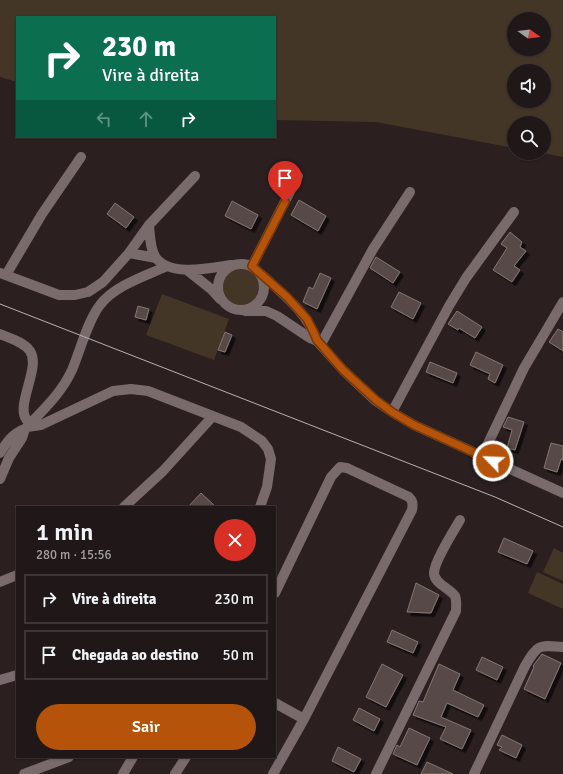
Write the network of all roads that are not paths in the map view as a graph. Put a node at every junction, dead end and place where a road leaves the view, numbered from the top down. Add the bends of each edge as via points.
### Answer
1 (81, 157) dead end
2 (195, 176) dead end
3 (298, 176) dead end
4 (410, 192) dead end
5 (514, 212) dead end
6 (149, 225) junction
7 (129, 253) junction
8 (156, 258) junction
9 (235, 264) junction
10 (165, 266) junction
11 (252, 266) junction
12 (187, 270) junction
13 (3, 274) edge
14 (261, 274) junction
15 (223, 302) junction
16 (563, 302) edge
17 (245, 310) junction
18 (0, 334) edge
19 (319, 342) junction
20 (392, 412) junction
21 (213, 416) junction
22 (28, 426) junction
23 (0, 453) edge
24 (482, 456) junction
25 (0, 479) edge
26 (563, 493) edge
27 (125, 506) edge
28 (260, 506) edge
29 (460, 520) dead end
30 (16, 574) edge
31 (0, 582) edge
32 (276, 591) edge
33 (563, 647) edge
34 (16, 675) edge
35 (0, 680) edge
36 (276, 705) edge
37 (304, 719) junction
38 (66, 758) edge
39 (132, 758) edge
40 (185, 758) edge
41 (24, 774) edge
42 (123, 774) edge
43 (175, 774) edge
44 (272, 774) edge
45 (376, 774) edge
46 (474, 774) edge

1 - 13 street
2 - 6 street
3 - 11 street
4 - 19 street via 373,249
5 - 20 street via 466,278
6 - 7 street
6 - 8 street
7 - 8 street
7 - 13 street via 103,282 88,292 75,295 59,295
8 - 10 street
9 - 11 street
9 - 12 street
9 - 15 street via 222,273 219,280 218,288
10 - 12 street
10 - 22 street via 134,281 99,305 66,381 58,394
11 - 14 street
12 - 15 street
14 - 17 street via 265,289 263,297 259,303
14 - 19 street via 307,319
15 - 17 street via 230,308
16 - 24 street via 524,368
17 - 19 street via 266,311
18 - 22 street via 25,346 32,355 24,406
19 - 20 street via 343,370
20 - 24 street via 420,428
21 - 22 street via 148,391 127,389 112,391 41,425
21 - 27 street via 164,470
21 - 28 street via 253,434 268,449 271,459 270,472
22 - 23 street via 13,436
22 - 25 street
24 - 26 street
29 - 45 street via 434,571 435,578 455,596 456,611
30 - 31 street
32 - 37 street via 331,477 340,467 352,470 409,497 412,501 412,510
33 - 46 street via 544,645 532,653
34 - 35 street
36 - 37 street
37 - 44 street
38 - 41 street
39 - 42 street
40 - 43 street

